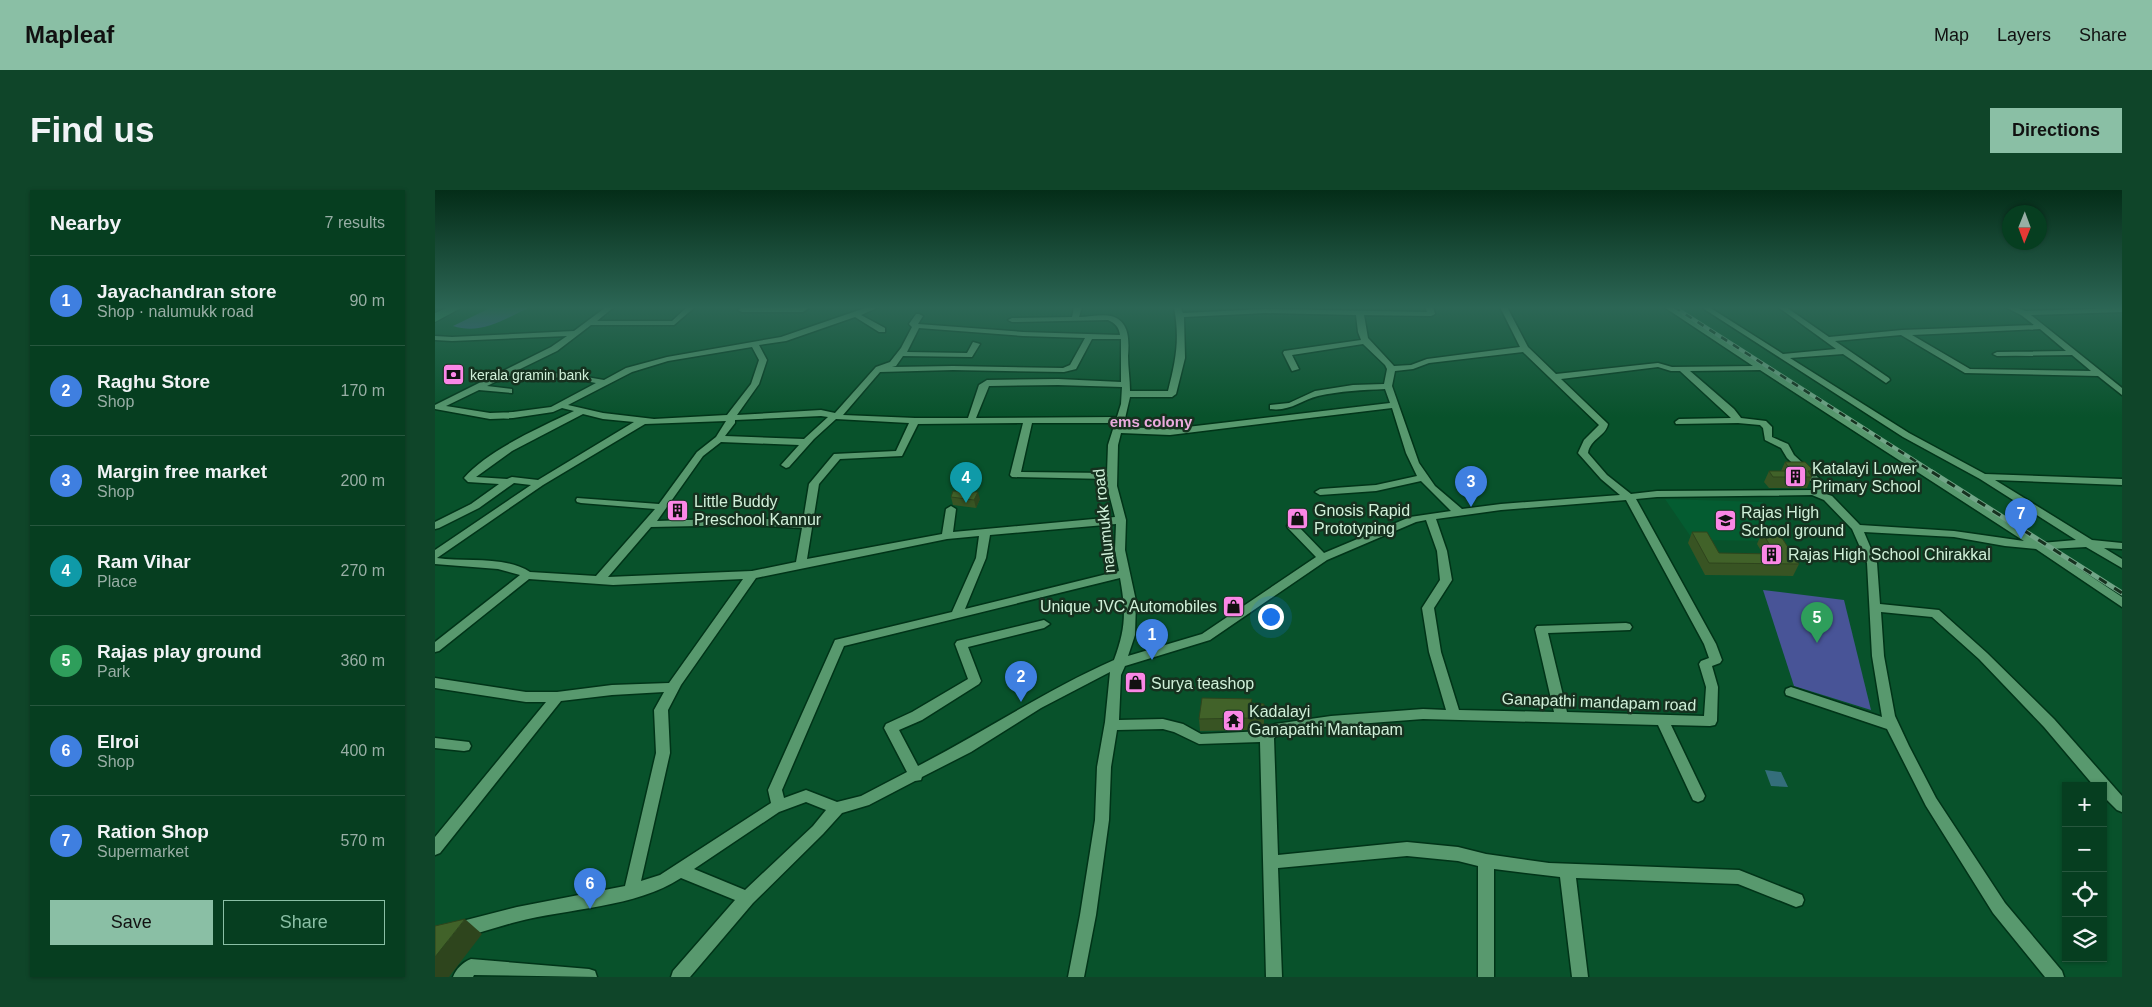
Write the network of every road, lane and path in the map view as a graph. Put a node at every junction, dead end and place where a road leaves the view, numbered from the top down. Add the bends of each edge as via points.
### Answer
1 (560, 344) edge
2 (761, 344) edge
3 (907, 344) edge
4 (976, 344) dead end
5 (1086, 344) edge
6 (1125, 344) edge
7 (1180, 344) edge
8 (1352, 344) edge
9 (1366, 344) edge
10 (1521, 344) edge
11 (1725, 344) edge
12 (1761, 344) edge
13 (1834, 344) edge
14 (1922, 344) edge
15 (2061, 344) edge
16 (755, 345) junction
17 (1525, 349) junction
18 (1844, 351) junction
19 (2071, 352) junction
20 (901, 354) junction
21 (1997, 354) dead end
22 (1780, 356) junction
23 (1763, 368) junction
24 (1295, 369) dead end
25 (1391, 369) junction
26 (1682, 369) junction
27 (878, 370) junction
28 (504, 373) junction
29 (2098, 374) junction
30 (1555, 377) junction
31 (1887, 380) dead end
32 (2105, 380) junction
33 (2122, 380) edge
34 (603, 382) junction
35 (1388, 386) junction
36 (479, 387) junction
37 (1126, 390) junction
38 (509, 391) dead end
39 (2122, 392) edge
40 (559, 405) junction
41 (1395, 405) junction
42 (436, 407) edge
43 (1273, 407) dead end
44 (581, 411) junction
45 (835, 416) junction
46 (730, 418) junction
47 (1028, 420) junction
48 (1738, 420) junction
49 (643, 421) junction
50 (915, 421) junction
51 (971, 421) junction
52 (1679, 422) dead end
53 (1119, 425) junction
54 (721, 439) junction
55 (807, 442) junction
56 (786, 465) dead end
57 (1112, 476) junction
58 (1983, 477) junction
59 (1423, 478) junction
60 (509, 482) junction
61 (2122, 482) edge
62 (540, 484) junction
63 (1320, 492) dead end
64 (1822, 496) junction
65 (1630, 498) junction
66 (581, 500) dead end
67 (662, 507) junction
68 (951, 509) dead end
69 (1459, 512) junction
70 (1430, 516) junction
71 (1121, 520) junction
72 (648, 524) junction
73 (807, 525) junction
74 (435, 526) edge
75 (1291, 526) dead end
76 (1857, 528) junction
77 (985, 532) junction
78 (947, 536) junction
79 (2088, 543) junction
80 (2039, 546) junction
81 (2122, 546) edge
82 (435, 555) edge
83 (1323, 558) junction
84 (435, 561) edge
85 (801, 564) junction
86 (2122, 564) edge
87 (1125, 573) junction
88 (527, 575) junction
89 (752, 575) junction
90 (599, 580) junction
91 (2122, 603) edge
92 (1874, 607) junction
93 (957, 615) junction
94 (1044, 624) dead end
95 (1627, 627) dead end
96 (435, 648) edge
97 (1121, 662) junction
98 (435, 683) edge
99 (674, 686) junction
100 (1791, 692) dead end
101 (557, 697) junction
102 (1454, 714) junction
103 (1562, 717) junction
104 (1662, 720) junction
105 (1111, 724) junction
106 (1892, 725) junction
107 (1267, 736) junction
108 (435, 744) edge
109 (464, 746) dead end
110 (916, 776) junction
111 (2100, 782) edge
112 (2107, 790) edge
113 (1698, 796) dead end
114 (779, 806) junction
115 (2122, 806) edge
116 (837, 808) junction
117 (435, 848) edge
118 (1486, 861) junction
119 (1272, 862) junction
120 (680, 870) junction
121 (1567, 871) junction
122 (631, 892) junction
123 (747, 898) junction
124 (1796, 900) dead end
125 (435, 936) edge
126 (461, 977) edge
127 (589, 977) edge
128 (679, 977) edge
129 (1076, 977) edge
130 (1274, 977) edge
131 (1486, 977) edge
132 (1580, 977) edge
133 (2056, 977) edge

1 - 28 street
2 - 16 street
3 - 20 street
4 - 20 street via 969,355
5 - 27 street via 1073,367 1064,370
6 - 37 street, nalumukk road
7 - 37 street via 1181,358 1172,394
8 - 24 street via 1287,353
9 - 25 street
10 - 17 street
11 - 23 street
12 - 22 street
13 - 18 street
14 - 29 street via 1968,371
15 - 19 street
16 - 34 street via 667,360 629,370
16 - 46 street via 763,360 755,384
17 - 25 street via 1427,361 1413,367
17 - 30 street
18 - 22 street
18 - 31 street
19 - 21 street
19 - 29 street
20 - 27 street via 893,364
22 - 58 street via 1907,436
23 - 26 street
23 - 80 street
25 - 35 street
26 - 30 street via 1658,365
26 - 48 street
27 - 45 street
28 - 34 street via 569,376
28 - 36 street
29 - 32 street
30 - 65 street via 1604,424 1583,449 1584,456
32 - 33 street
32 - 39 street
34 - 40 street
35 - 41 street
35 - 43 street via 1315,394 1291,405
36 - 38 street
36 - 42 street
37 - 51 street via 1059,382 987,383 983,385
37 - 53 street, nalumukk road
40 - 42 street via 553,409 490,416
40 - 44 street
41 - 53 street via 1170,432
41 - 59 street
44 - 49 street
44 - 60 street via 505,451 469,478
45 - 46 street
45 - 50 street
45 - 55 street
46 - 49 street
46 - 54 street via 731,423
47 - 51 street
47 - 53 street
47 - 57 street via 1015,475
48 - 52 street
48 - 64 street via 1763,423 1767,427 1768,438 1785,446 1790,456 1819,483
49 - 62 street
50 - 51 street
50 - 73 street via 899,454 837,456 814,484
53 - 57 street, nalumukk road via 1113,445
54 - 55 street
54 - 67 street via 700,454
55 - 56 street
57 - 71 street, nalumukk road
58 - 61 street
58 - 79 street
59 - 63 street via 1375,488
59 - 69 street
60 - 62 street
60 - 74 street via 475,506
62 - 82 street
64 - 65 street via 1813,492 1657,494
64 - 76 street via 1828,498
65 - 69 street
65 - 104 street, Ganapathi mandapam road via 1716,660 1705,664 1712,687 1710,721
66 - 67 street
67 - 72 street
68 - 78 street
69 - 70 street
70 - 83 street via 1415,519
70 - 102 street via 1442,551 1446,580 1428,608 1435,652
71 - 77 street
71 - 87 street, nalumukk road via 1120,550
72 - 73 street via 720,521
72 - 90 street
73 - 85 street
75 - 83 street
76 - 80 street via 1954,534
76 - 92 street via 1872,563
77 - 78 street
77 - 93 street via 981,558
78 - 85 street
79 - 80 street
79 - 81 street
79 - 86 street
80 - 91 street
83 - 97 street via 1206,637
84 - 88 street via 476,563
85 - 89 street
87 - 93 street
87 - 97 street, nalumukk road via 1130,601 1129,635
88 - 90 street
88 - 96 street
89 - 90 street
89 - 99 street
92 - 106 street via 1878,656
92 - 111 street via 1935,613 2049,723
93 - 114 street via 839,643 775,790
94 - 110 street via 961,644 975,681 891,728
95 - 103 street via 1541,629
97 - 105 street, nalumukk road via 1115,675
97 - 110 street via 1036,705
98 - 101 street via 526,697
99 - 101 street
99 - 122 street via 661,710 663,753
100 - 106 street
101 - 117 street
102 - 103 street, Ganapathi mandapam road
102 - 107 street, Ganapathi mandapam road via 1331,721 1275,729
103 - 104 street, Ganapathi mandapam road
104 - 113 street
105 - 107 street, Ganapathi mandapam road via 1163,724 1199,739
105 - 129 street, nalumukk road via 1103,767 1101,820
106 - 133 street via 1931,802 1999,908
107 - 119 street
108 - 109 street
110 - 116 street via 865,801
112 - 115 street
114 - 116 street via 806,796
114 - 120 street
116 - 123 street
118 - 119 street via 1458,854 1407,849
118 - 121 street
118 - 131 street
119 - 130 street
120 - 122 street via 665,880
120 - 123 street
121 - 124 street via 1739,877
121 - 132 street
122 - 125 street via 517,914
123 - 128 street
126 - 127 street via 471,967

